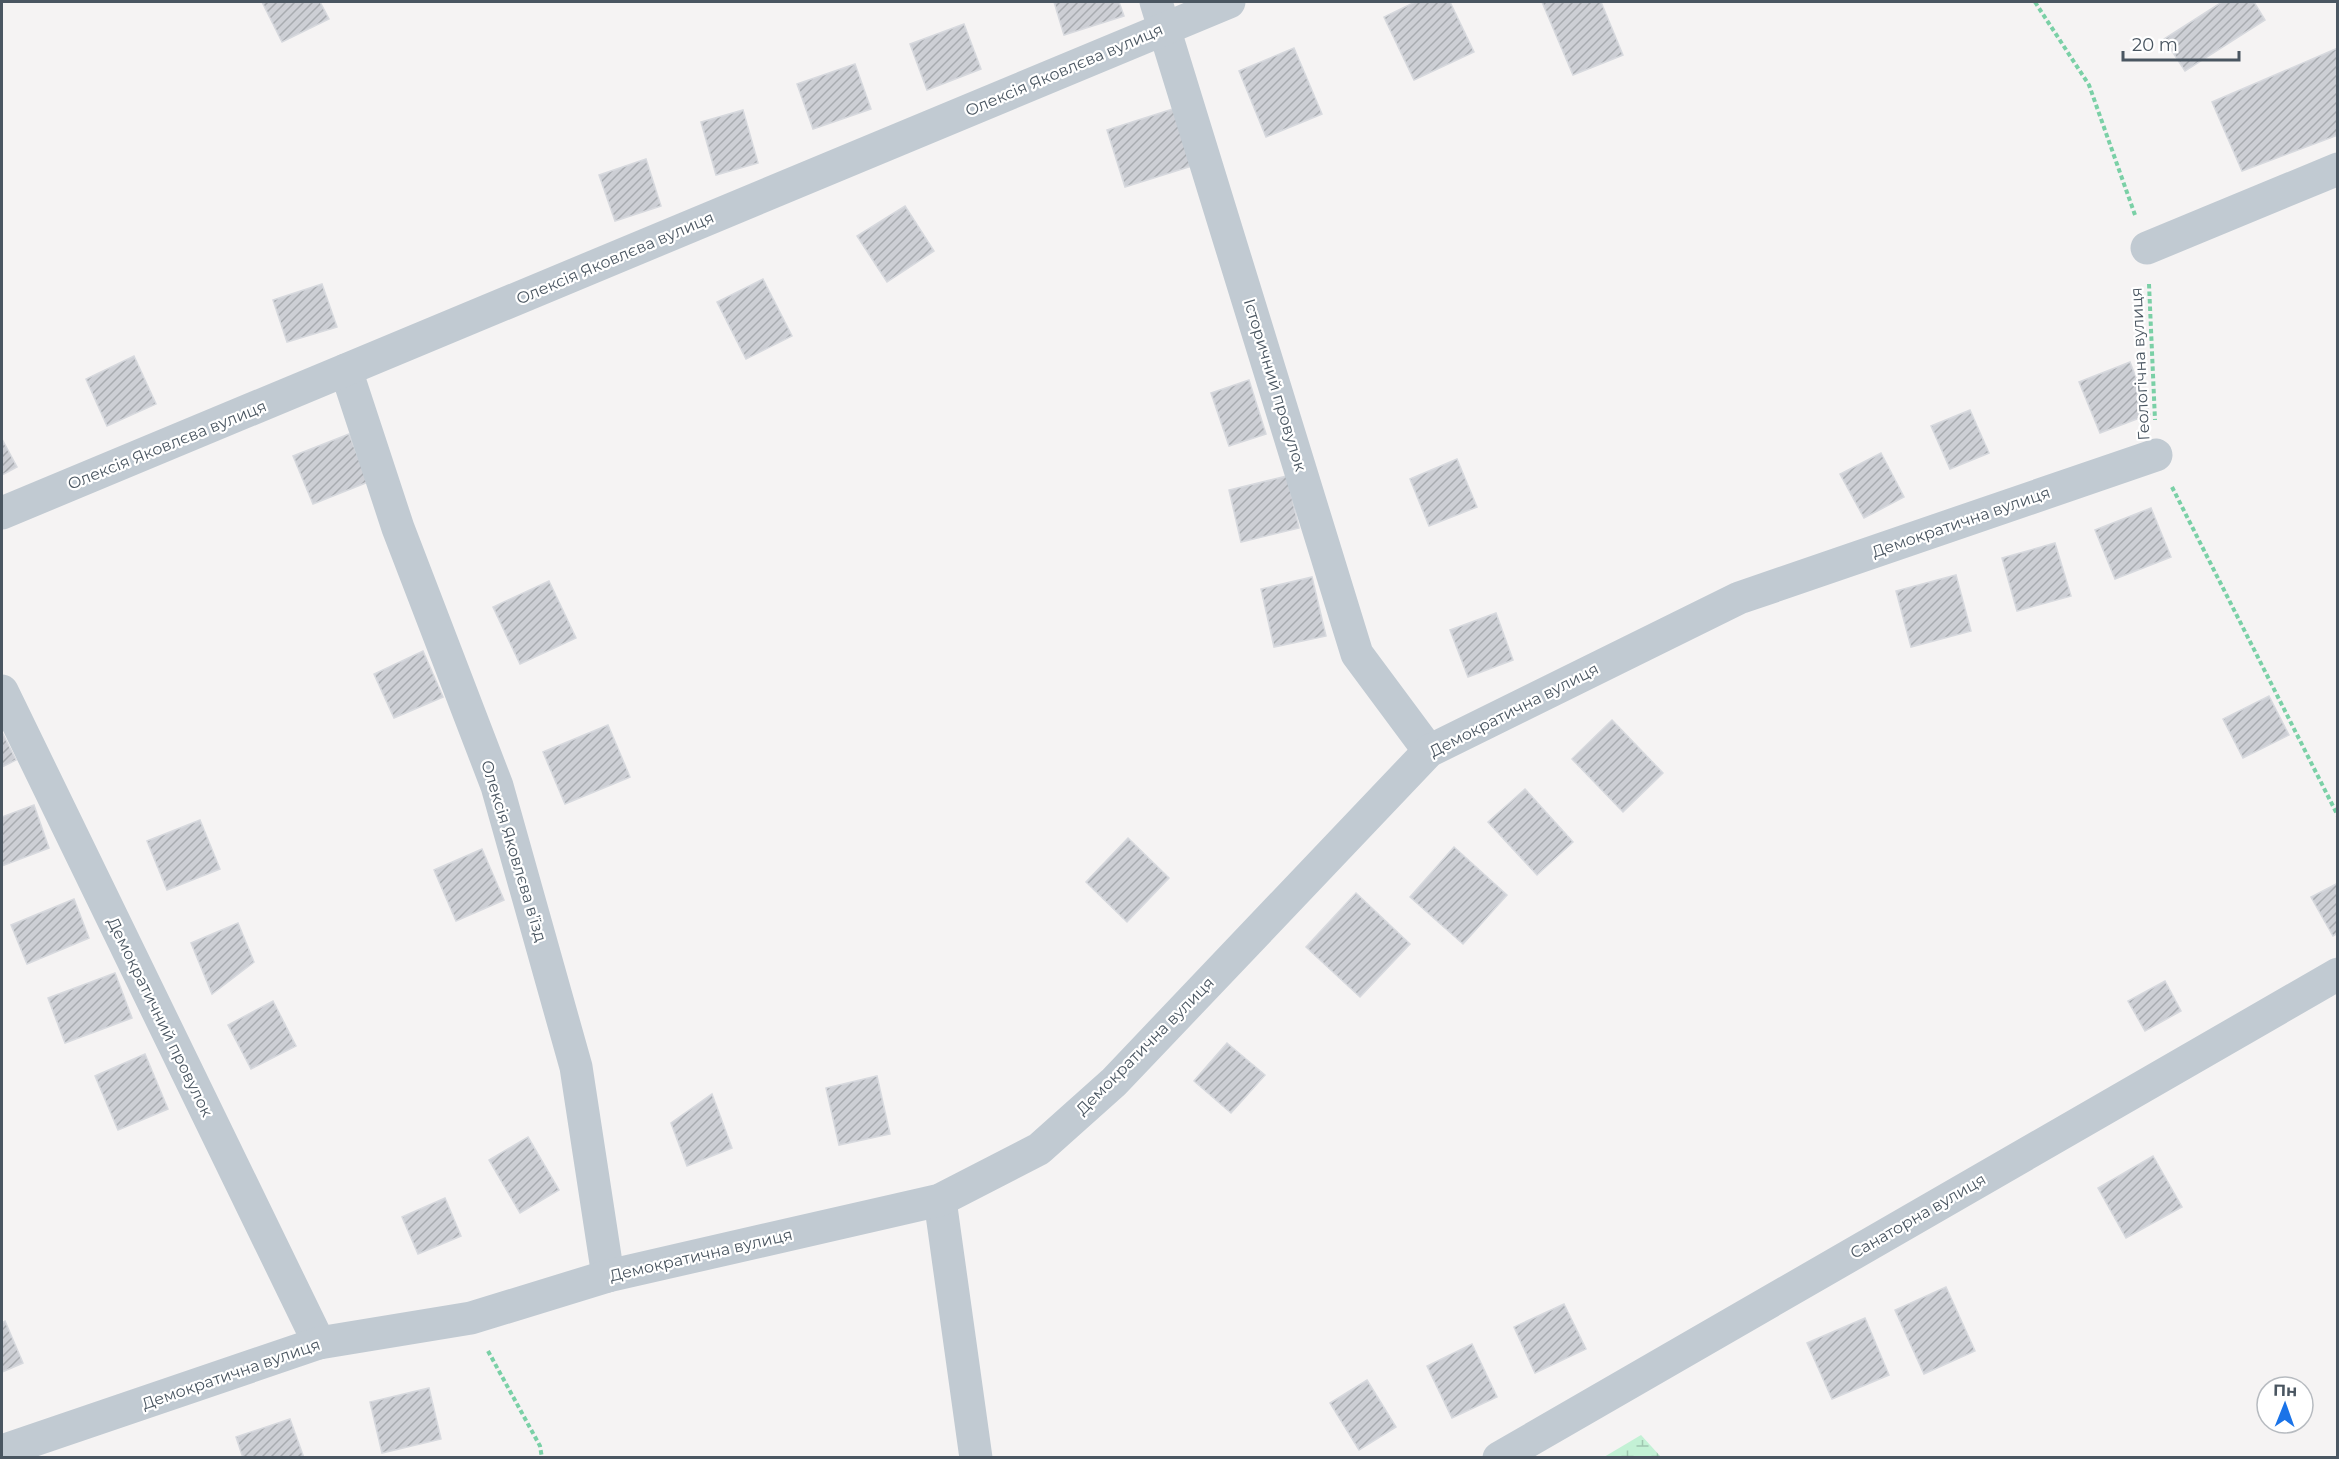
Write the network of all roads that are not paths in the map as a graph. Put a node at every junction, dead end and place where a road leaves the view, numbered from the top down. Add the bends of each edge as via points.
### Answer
1 (1229, 2) edge
2 (1160, 15) edge
3 (2337, 169) edge
4 (2147, 248) road end
5 (346, 370) junction
6 (2156, 455) road end
7 (2, 513) edge
8 (2, 691) edge
9 (1429, 750) junction
10 (2337, 974) edge
11 (940, 1200) junction
12 (608, 1276) junction
13 (319, 1343) junction
14 (2, 1451) edge
15 (976, 1458) edge
16 (1499, 1458) edge

1 - 2 street, Олексія Яковлєва вулиця
2 - 5 street, Олексія Яковлєва вулиця
2 - 9 street, Історичний провулок via 1357,654
3 - 4 street
5 - 7 street, Олексія Яковлєва вулиця
5 - 12 street, Олексія Яковлєва в’їзд via 398,528 497,786 576,1067
6 - 9 street, Демократична вулиця via 1738,598
8 - 13 street, Демократичний провулок
9 - 11 street, Демократична вулиця via 1114,1082 1038,1149
10 - 16 street, Санаторна вулиця
11 - 12 street, Демократична вулиця
11 - 15 street
12 - 13 street, Демократична вулиця via 471,1318
13 - 14 street, Демократична вулиця

